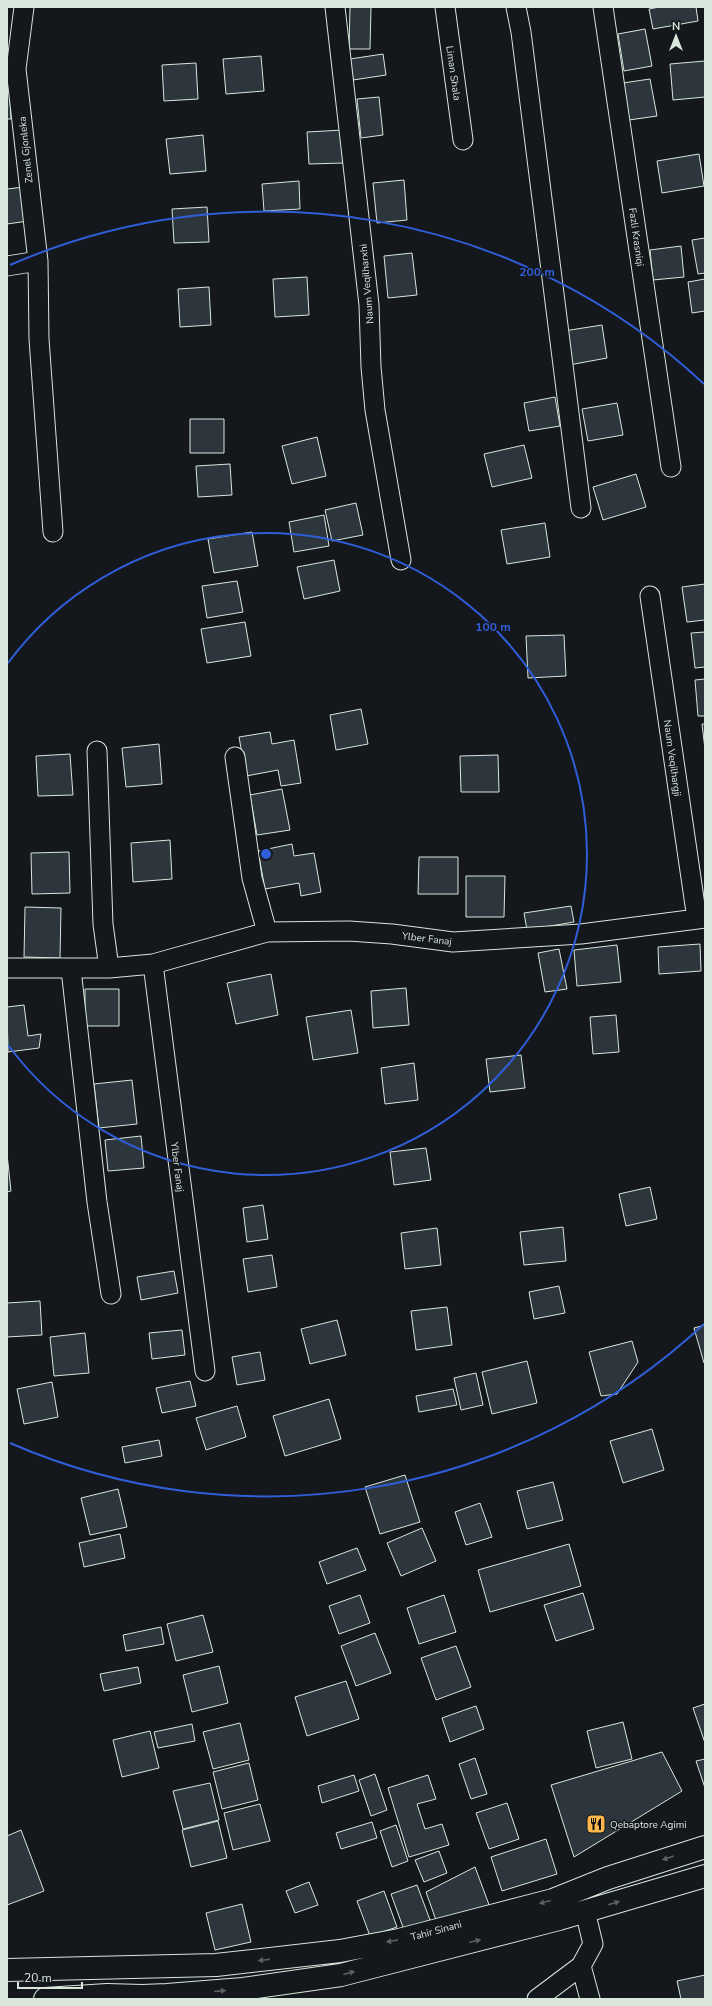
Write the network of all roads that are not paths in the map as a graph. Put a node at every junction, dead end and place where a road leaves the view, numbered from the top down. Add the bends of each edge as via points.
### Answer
1 (24, 7) edge
2 (335, 7) edge
3 (445, 7) edge
4 (516, 7) edge
5 (602, 7) edge
6 (463, 140) dead end
7 (38, 261) junction
8 (7, 266) edge
9 (671, 467) dead end
10 (581, 508) dead end
11 (53, 532) dead end
12 (401, 560) dead end
13 (650, 596) dead end
14 (97, 752) dead end
15 (235, 757) dead end
16 (701, 918) edge
17 (266, 932) junction
18 (153, 964) junction
19 (7, 968) edge
20 (109, 968) junction
21 (71, 969) junction
22 (111, 1294) dead end
23 (204, 1371) dead end
24 (705, 1847) edge
25 (705, 1876) edge
26 (585, 1911) junction
27 (581, 1966) junction
28 (7, 1970) edge
29 (142, 1998) edge
30 (45, 1999) edge
31 (537, 1999) edge
32 (590, 1999) edge

1 - 7 street, Zenel Gjonleka via 16,69
2 - 12 street, Naum Veqilharxhi via 369,305 371,367 376,410
3 - 6 street, Liman Shala
4 - 10 street
5 - 9 street, Fazli Krasniqi
7 - 8 street
7 - 11 street, Zenel Gjonleka via 39,339
13 - 16 street, Naum Veqilhargji
14 - 20 street via 103,924
15 - 17 street via 252,878
16 - 17 street, Ylber Fanaj via 581,934 453,942 349,931
17 - 18 street, Ylber Fanaj
18 - 20 street, Ylber Fanaj
18 - 23 street, Ylber Fanaj
19 - 21 street, Ylber Fanaj
20 - 21 street, Ylber Fanaj
21 - 22 street via 97,1202
24 -> 28 main road, Tahir Sinani via 608,1878 567,1896 398,1940 340,1951 216,1965
26 -> 25 main road, Tahir Sinani
26 - 27 street via 593,1944
29 -> 26 main road, Tahir Sinani via 243,1989 341,1975
27 - 31 street
27 - 32 street
29 - 30 main road, Tahir Sinani via 107,1995

